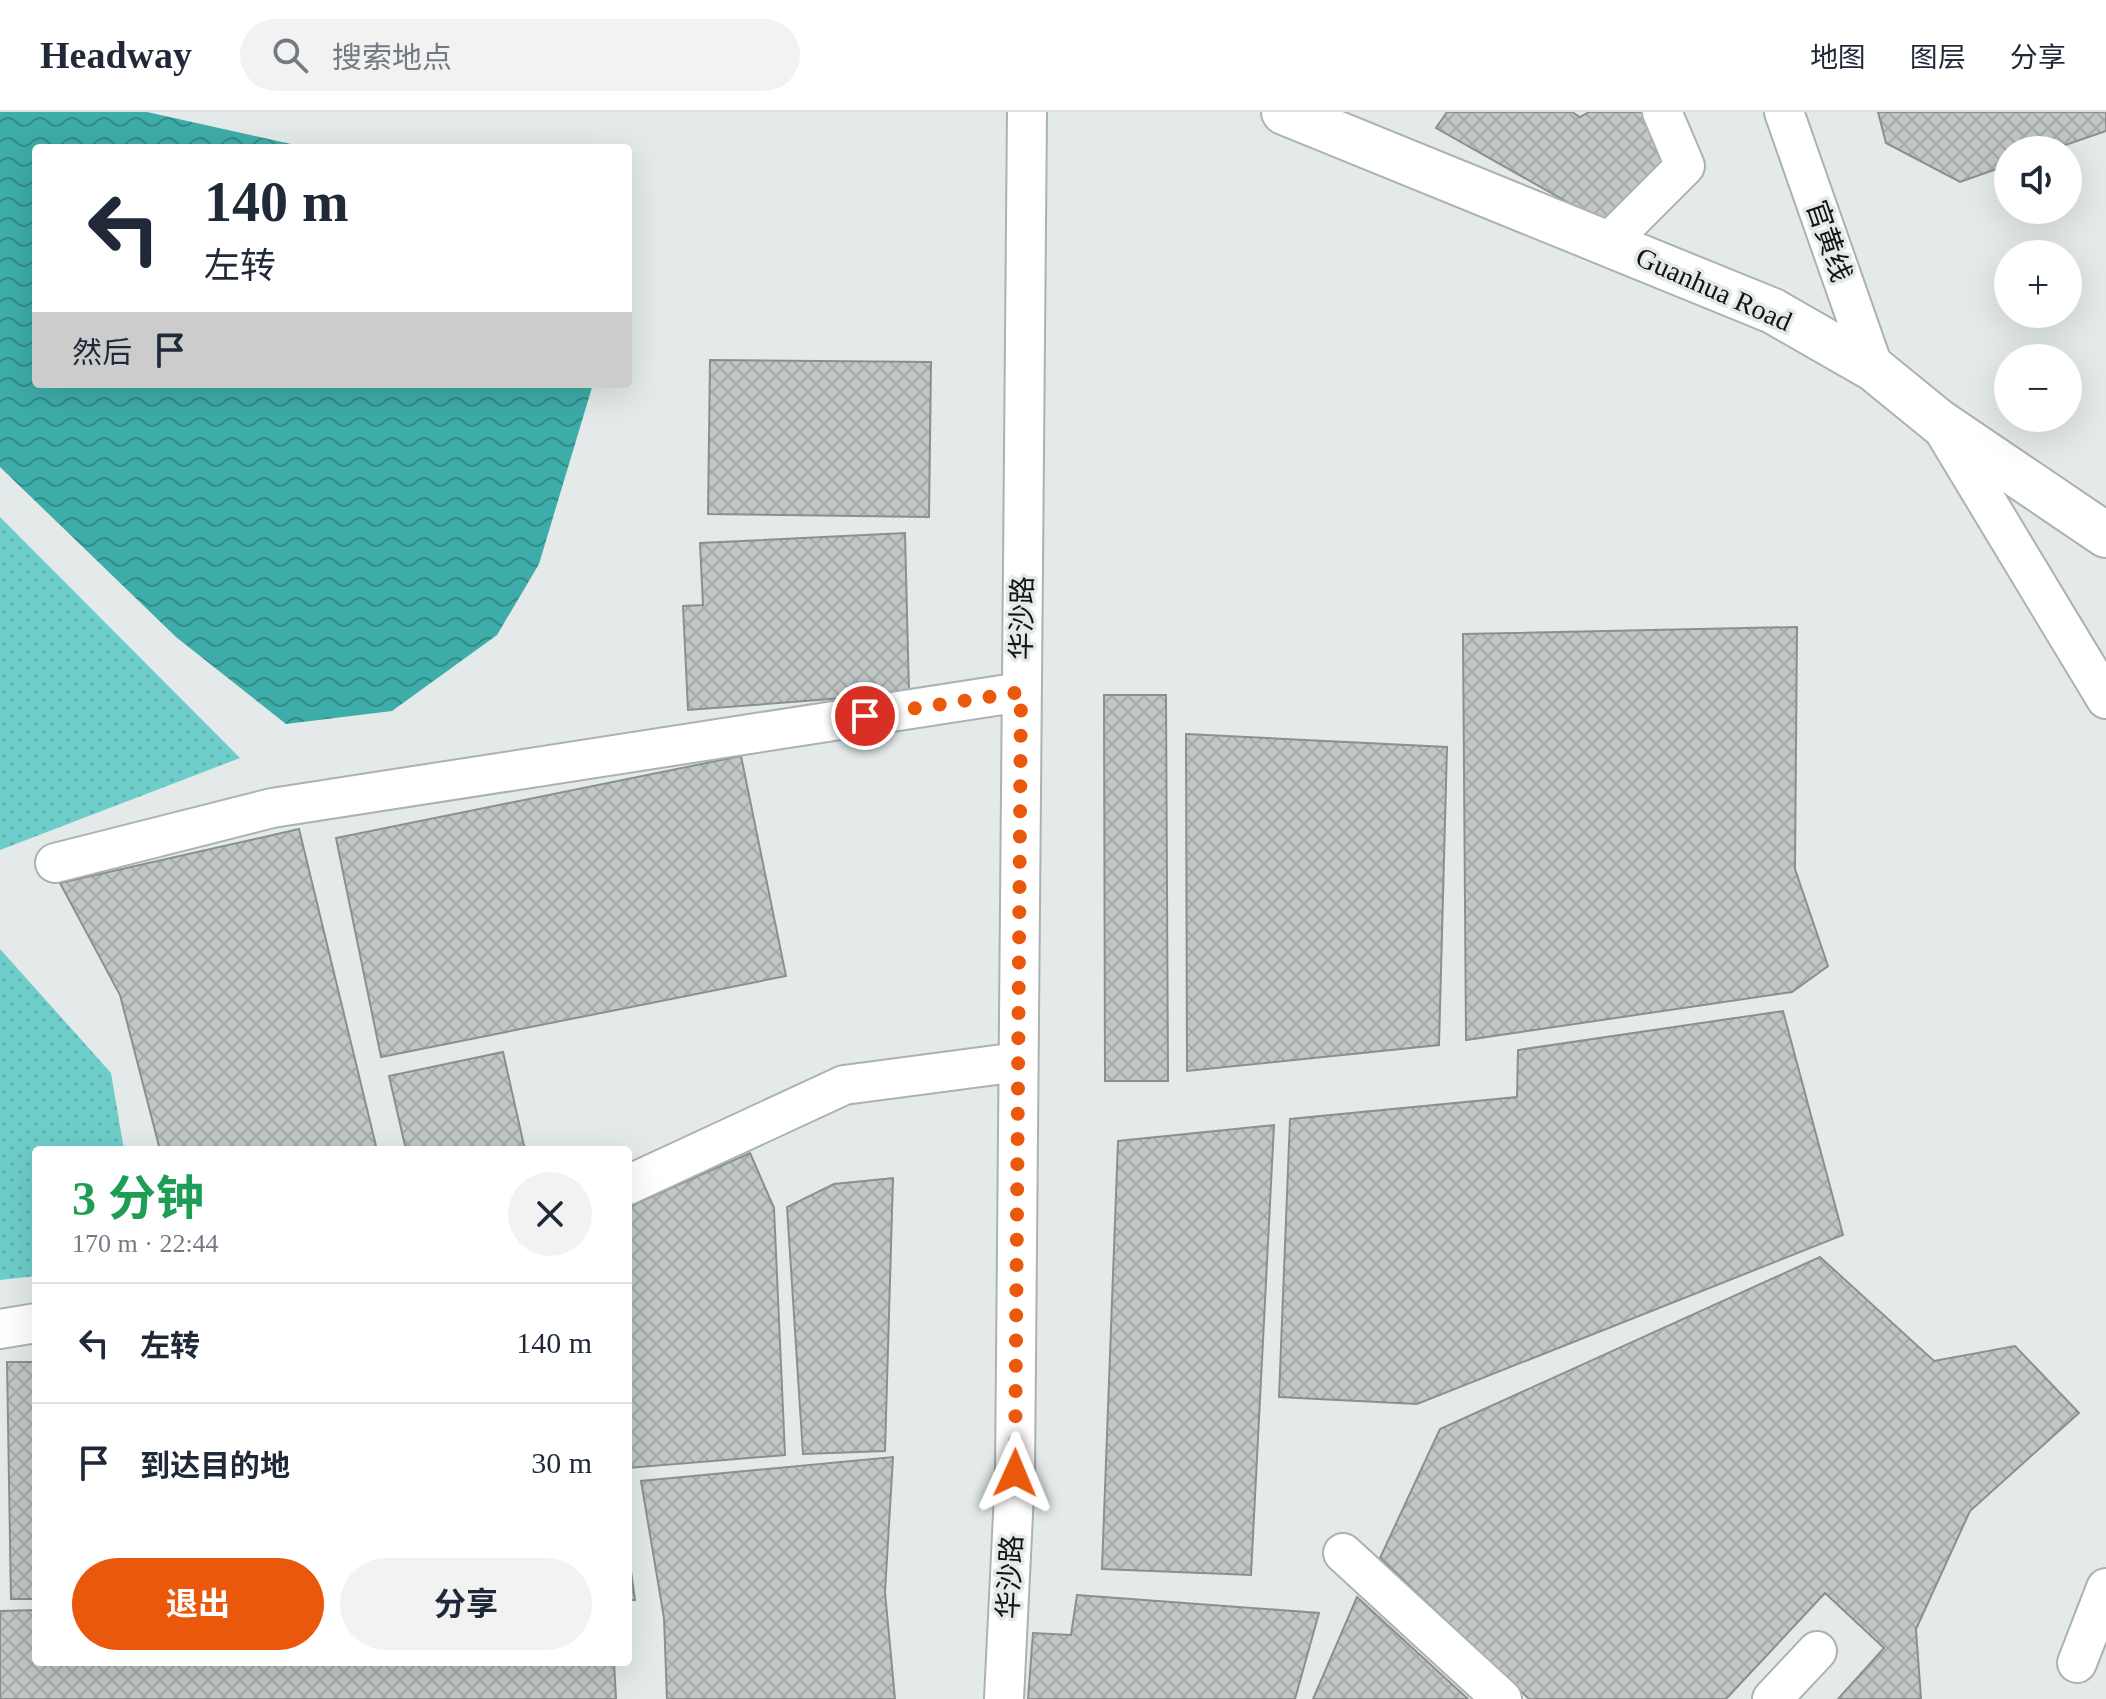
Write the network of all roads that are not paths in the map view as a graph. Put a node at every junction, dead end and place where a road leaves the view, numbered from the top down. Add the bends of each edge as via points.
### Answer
1 (1027, 112) edge
2 (1284, 112) edge
3 (1662, 112) edge
4 (1784, 112) edge
5 (1608, 243) junction
6 (1874, 369) junction
7 (1939, 422) junction
8 (2106, 535) edge
9 (1021, 692) junction
10 (2106, 699) edge
11 (55, 863) dead end
12 (1018, 1062) junction
13 (632, 1183) edge
14 (32, 1324) edge
15 (0, 1329) edge
16 (1343, 1553) dead end
17 (2106, 1588) edge
18 (1817, 1651) dead end
19 (2077, 1663) dead end
20 (1004, 1699) edge
21 (1502, 1699) edge
22 (1772, 1699) edge

1 - 9 street, 华沙路
2 - 5 main road, Guanhua Road
3 - 5 street via 1685,166
4 - 6 street, 官黄线
5 - 6 main road, Guanhua Road via 1773,311
6 - 7 main road, Guanhua Road
7 - 8 main road, Guanhua Road
7 - 10 street
9 - 11 street via 272,808
9 - 12 street, 华沙路
12 - 13 street via 844,1085
12 - 20 street, 华沙路 via 1015,1473
14 - 15 street
16 - 21 street
17 - 19 street
18 - 22 street

